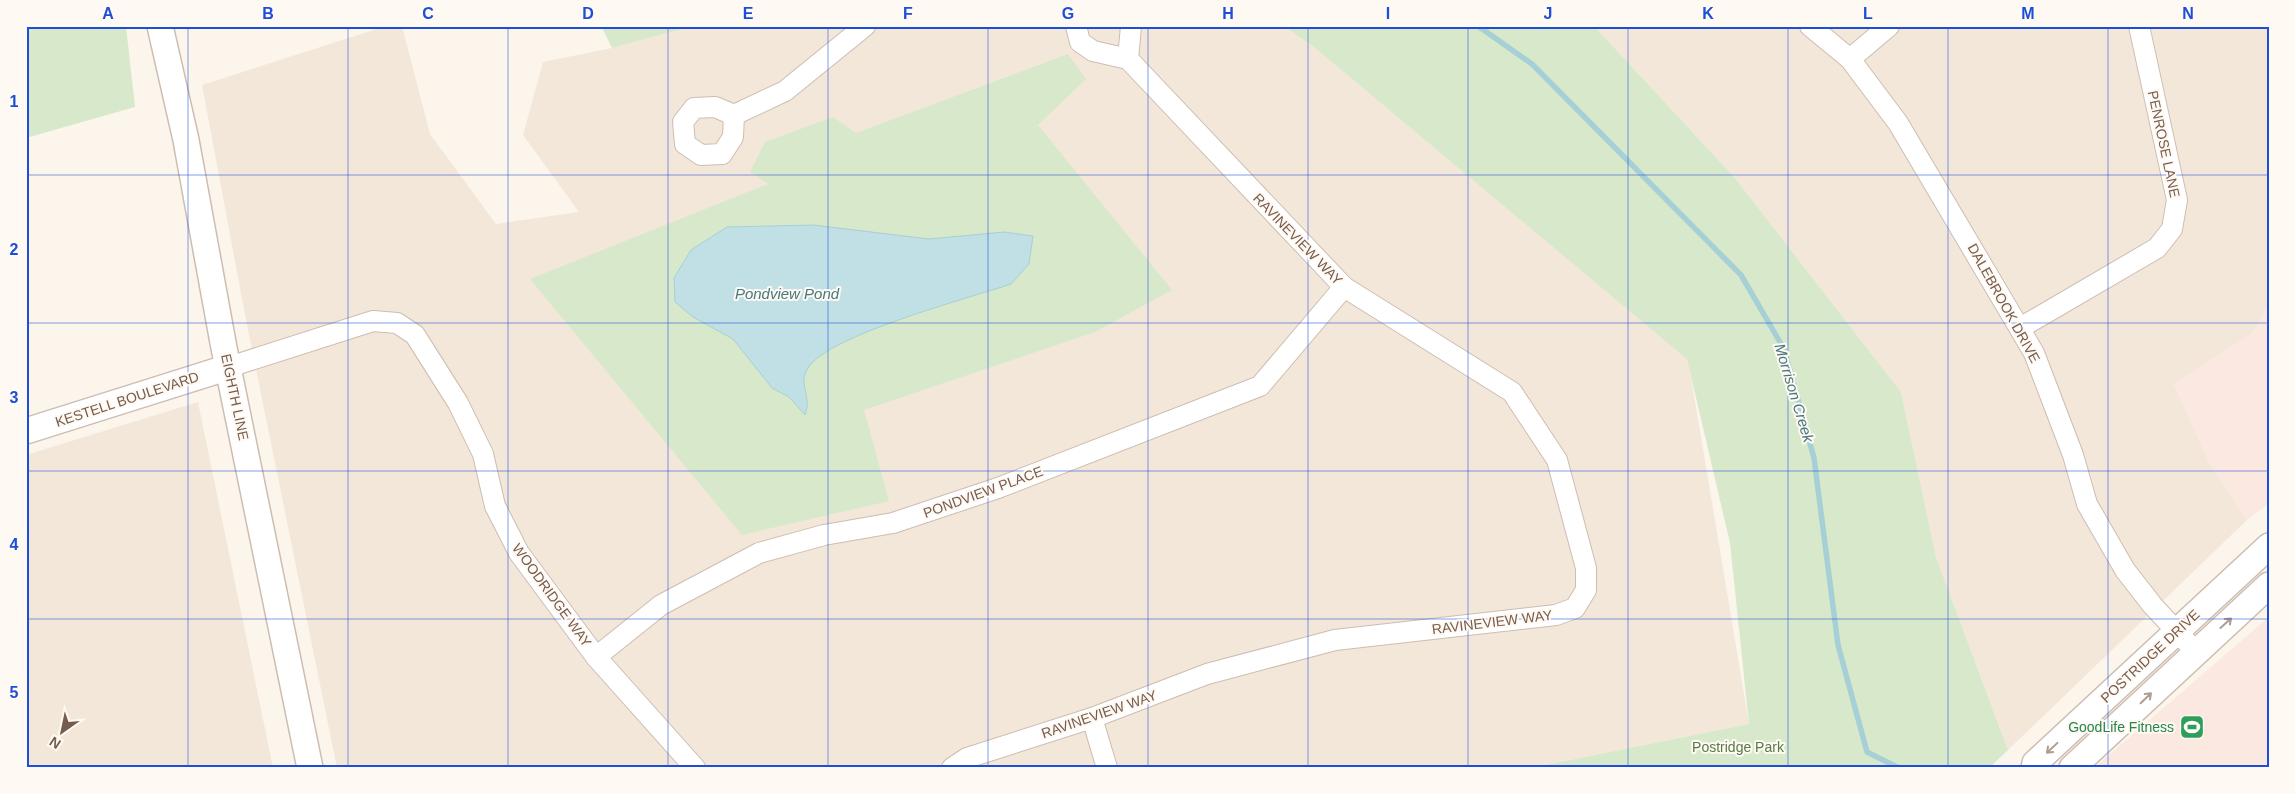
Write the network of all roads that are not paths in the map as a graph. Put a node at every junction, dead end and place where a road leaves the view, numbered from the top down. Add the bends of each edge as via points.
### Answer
1 (160, 26) edge
2 (865, 26) edge
3 (1076, 26) edge
4 (1131, 26) edge
5 (1810, 26) edge
6 (1889, 26) edge
7 (2139, 26) edge
8 (1128, 59) junction
9 (1850, 59) junction
10 (734, 115) dead end
11 (1344, 287) junction
12 (2020, 328) junction
13 (229, 367) junction
14 (26, 431) edge
15 (2269, 546) edge
16 (2269, 585) edge
17 (2177, 631) junction
18 (2196, 651) junction
19 (596, 657) junction
20 (1092, 718) junction
21 (310, 768) edge
22 (694, 768) edge
23 (952, 768) edge
24 (1107, 768) edge
25 (2034, 768) edge
26 (2072, 768) edge

1 - 13 street, EIGHTH LINE via 186,140
2 - 10 street via 786,92
3 - 8 street via 1080,42 1093,51
4 - 8 street
5 - 9 street, DALEBROOK DRIVE
6 - 9 street
7 - 12 street, PENROSE LANE via 2177,200 2172,229 2157,248
8 - 11 street, RAVINEVIEW WAY
9 - 12 street, DALEBROOK DRIVE via 1898,123
11 - 19 street, PONDVIEW PLACE via 1260,386 998,488 893,523 824,535 759,553 661,605
11 - 20 street, RAVINEVIEW WAY via 1512,392 1557,460 1586,568 1586,590 1575,608 1556,614 1335,640 1207,674
12 - 17 street, DALEBROOK DRIVE via 2034,353 2073,455 2087,504 2125,570
13 - 14 street, KESTELL BOULEVARD
13 - 19 street, WOODRIDGE WAY via 372,321 397,323 415,335 458,403 479,445 495,506 519,553
13 - 21 street, EIGHTH LINE
15 - 17 street, POSTRIDGE DRIVE
18 -> 16 street, POSTRIDGE DRIVE
17 - 18 street, DALEBROOK DRIVE
17 -> 25 street, POSTRIDGE DRIVE via 2035,763
26 -> 18 street, POSTRIDGE DRIVE
19 - 22 street, WOODRIDGE WAY
20 - 23 street, RAVINEVIEW WAY via 967,758
20 - 24 street

